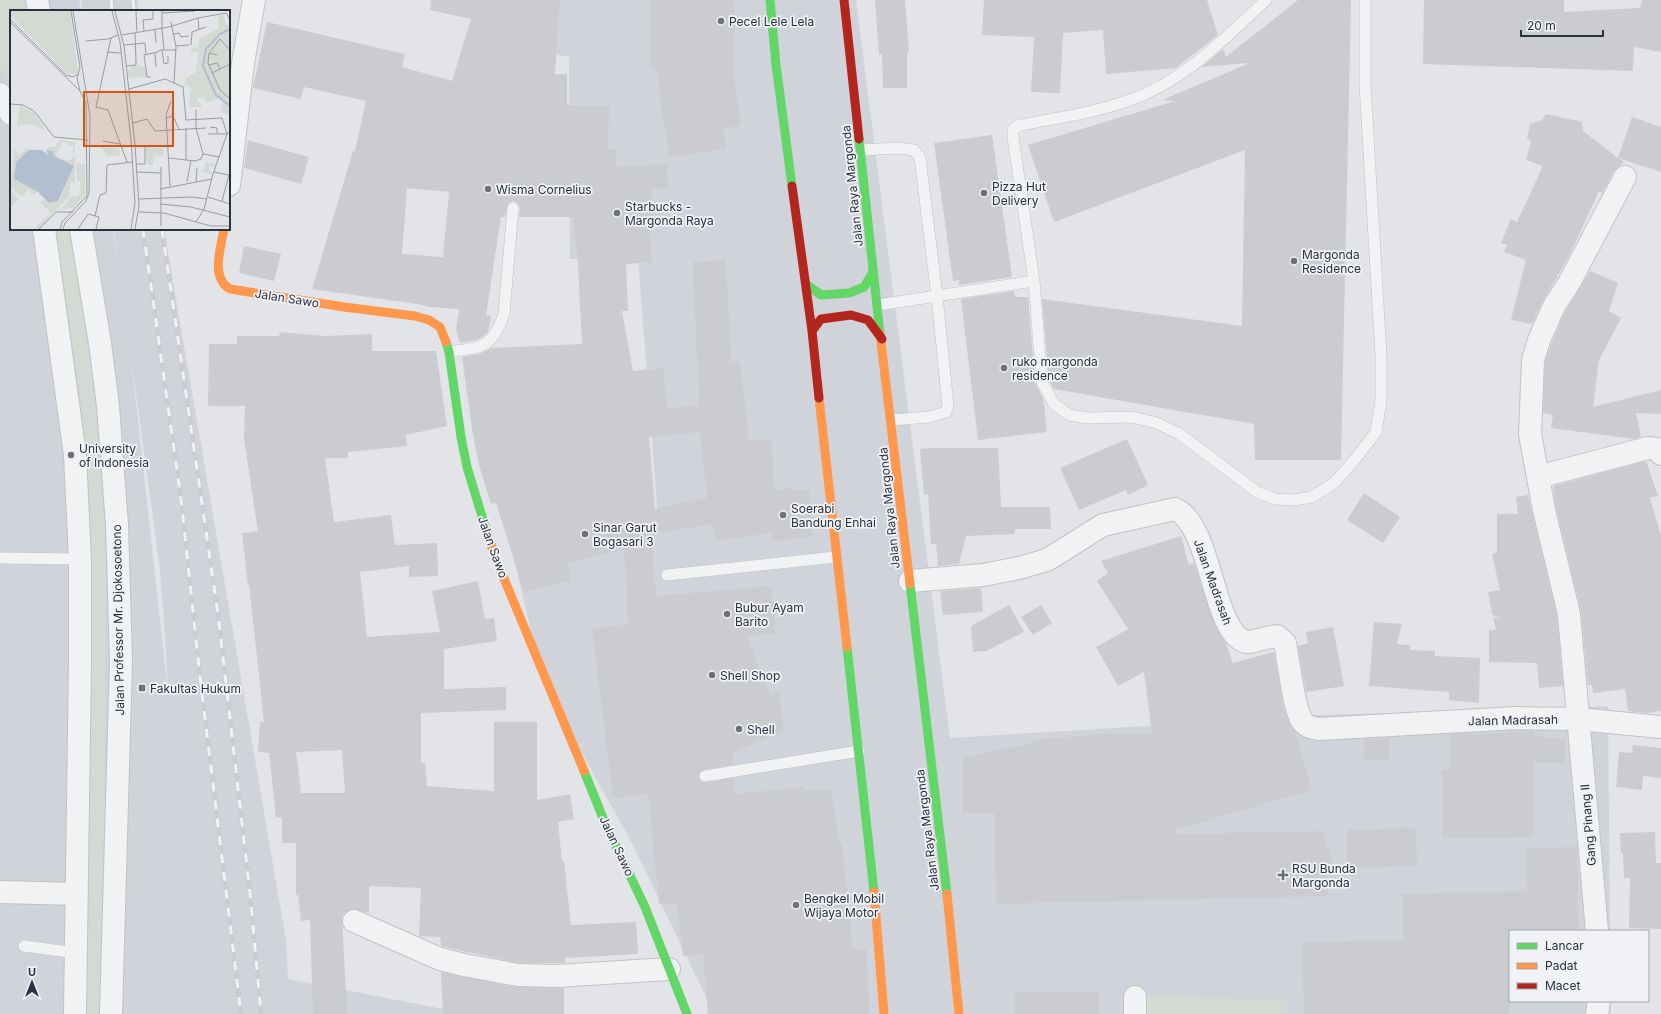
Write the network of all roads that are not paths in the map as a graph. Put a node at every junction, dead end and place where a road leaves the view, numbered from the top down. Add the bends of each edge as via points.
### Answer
1 (37, 0) edge
2 (254, 0) edge
3 (770, 0) edge
4 (844, 0) edge
5 (1266, 0) edge
6 (1365, 0) edge
7 (39, 10) edge
8 (0, 94) edge
9 (10, 112) edge
10 (861, 150) junction
11 (230, 176) edge
12 (1625, 177) dead end
13 (513, 208) dead end
14 (44, 230) edge
15 (81, 230) edge
16 (224, 230) edge
17 (873, 272) junction
18 (1034, 281) junction
19 (806, 284) junction
20 (937, 296) junction
21 (878, 305) junction
22 (812, 331) junction
23 (882, 339) junction
24 (449, 352) junction
25 (892, 420) junction
26 (1661, 454) edge
27 (1538, 477) junction
28 (0, 558) edge
29 (836, 558) junction
30 (80, 559) junction
31 (667, 575) dead end
32 (910, 581) junction
33 (1578, 719) junction
34 (1661, 727) edge
35 (859, 751) junction
36 (705, 776) dead end
37 (0, 892) edge
38 (78, 894) junction
39 (354, 921) dead end
40 (1597, 930) edge
41 (24, 946) dead end
42 (76, 953) junction
43 (669, 969) junction
44 (1599, 1002) edge
45 (75, 1014) edge
46 (111, 1014) edge
47 (687, 1014) edge
48 (884, 1014) edge
49 (959, 1014) edge
50 (1597, 1014) edge

1 - 7 street
2 - 11 street via 243,63
3 - 19 main road via 776,65
4 - 10 main road, Jalan Raya Margonda
5 - 18 lane via 1185,72 1157,88 1130,100 1017,126 1013,130
6 - 18 lane via 1365,84 1381,355 1381,402 1376,432 1334,483 1312,497 1294,500 1275,499 1257,492 1178,433 1154,422 1131,417 1069,416 1054,404 1042,382
8 - 9 street
10 - 17 main road, Jalan Raya Margonda
10 - 20 lane via 914,150 920,158
12 - 27 street, Gang Pinang II via 1554,306 1533,360 1530,434
13 - 24 lane via 504,314 497,330 488,343 480,348
14 - 30 street via 75,455
15 - 46 street, Jalan Professor Mr. Djokosoetono via 108,406 117,525 121,661
16 - 24 main road, Jalan Sawo via 219,262 220,275 223,283 231,289 429,320 440,327
17 - 19 main road via 864,287 848,293 821,295
17 - 21 main road, Jalan Raya Margonda
18 - 20 lane
19 - 22 main road
20 - 21 lane
20 - 25 lane via 948,406 946,412 929,417
21 - 23 main road, Jalan Raya Margonda
22 - 23 main road via 821,319 851,315 868,320
22 - 29 main road
23 - 25 main road, Jalan Raya Margonda
24 - 43 main road, Jalan Sawo via 467,467 495,557 605,822 645,907
25 - 32 main road, Jalan Raya Margonda
26 - 27 street via 1657,449 1648,448
27 - 33 street, Gang Pinang II via 1569,614
28 - 30 lane
29 - 31 lane
29 - 35 main road
30 - 38 street
32 - 33 street, Jalan Madrasah via 983,575 1019,568 1047,560 1103,525 1175,509 1183,512 1189,520 1204,554 1227,625 1237,638 1248,642 1277,636 1285,643 1298,710 1303,722 1310,727 1319,729 1516,718
32 - 49 main road, Jalan Raya Margonda
33 - 34 street, Jalan Madrasah
33 - 40 street, Gang Pinang II
35 - 36 lane
35 - 48 main road
37 - 38 street
38 - 42 street
39 - 43 street via 440,959 518,975 556,976
41 - 42 lane
42 - 45 street
43 - 47 main road, Jalan Sawo
44 - 50 street

